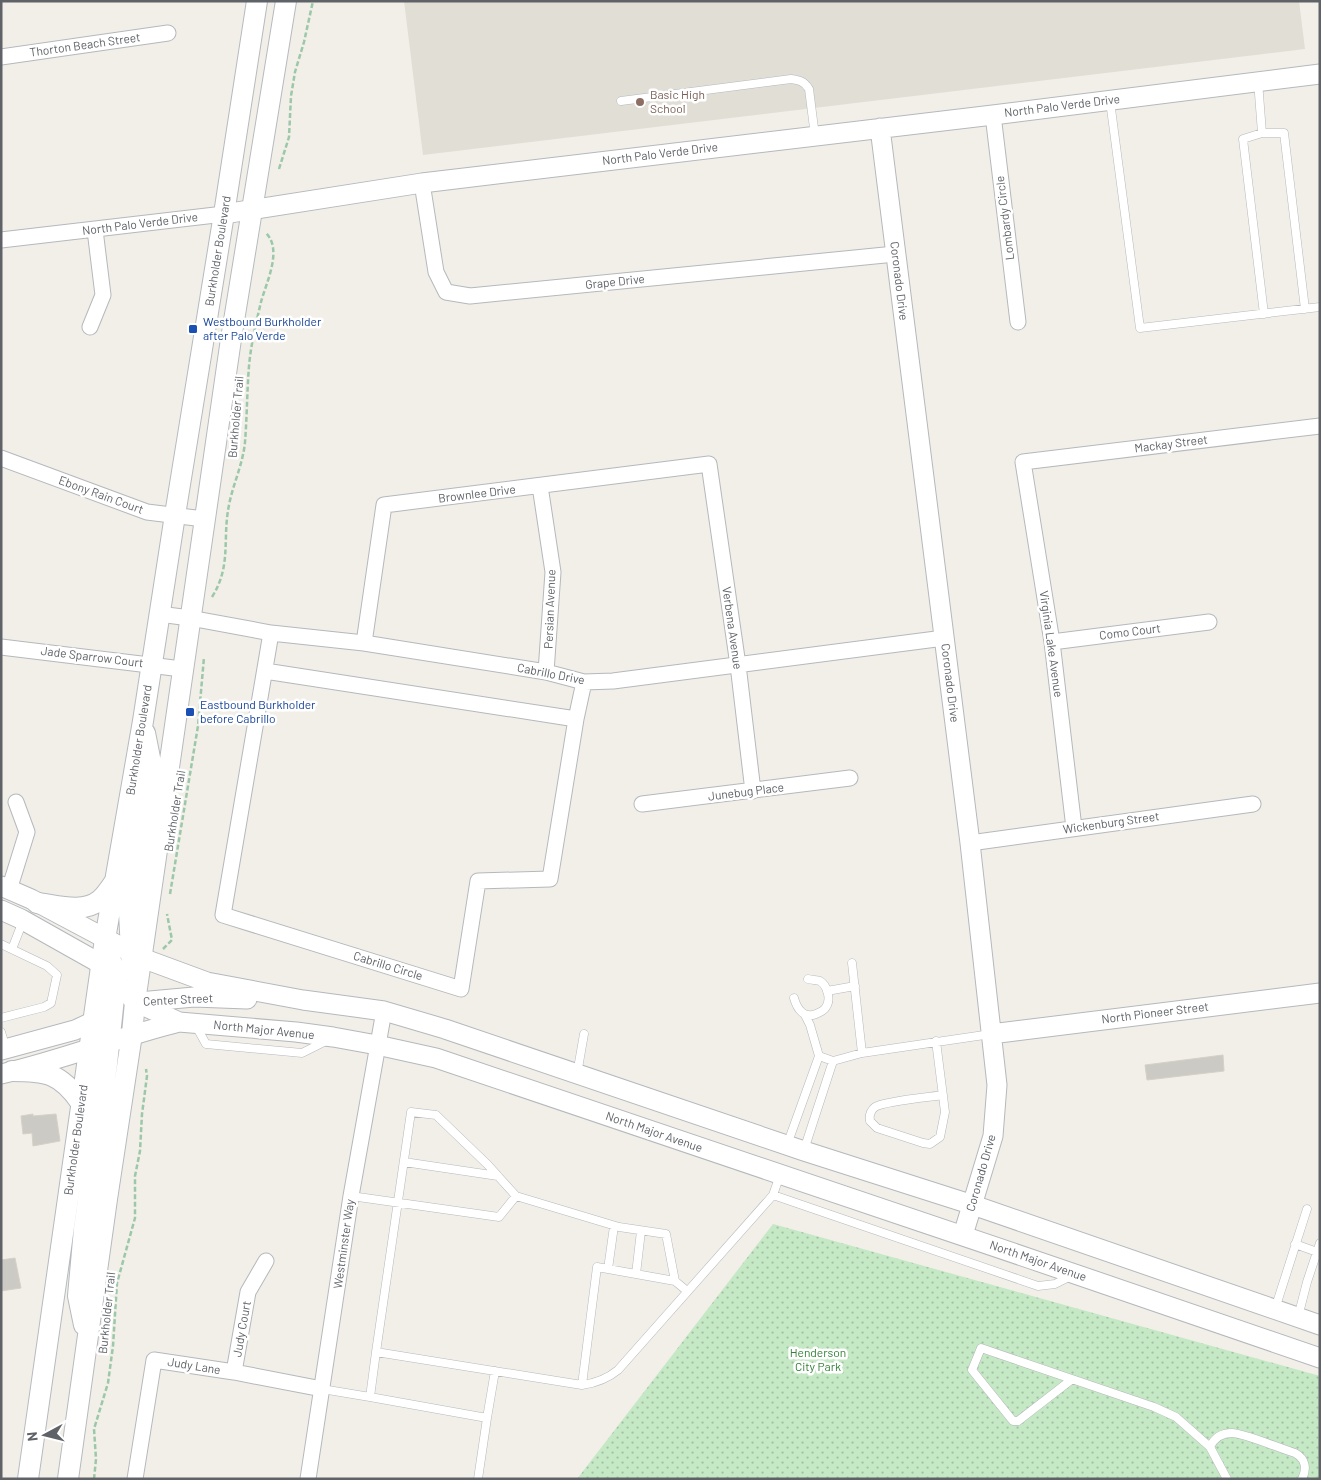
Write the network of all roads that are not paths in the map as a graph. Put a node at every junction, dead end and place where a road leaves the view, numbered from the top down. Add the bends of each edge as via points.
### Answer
1 (257, 1) edge
2 (286, 1) edge
3 (168, 33) dead end
4 (1, 57) edge
5 (1320, 74) edge
6 (1258, 81) junction
7 (1110, 100) junction
8 (621, 101) dead end
9 (993, 115) junction
10 (880, 128) junction
11 (1262, 133) junction
12 (815, 136) junction
13 (422, 183) junction
14 (253, 208) junction
15 (224, 214) junction
16 (95, 230) junction
17 (1, 240) edge
18 (895, 254) junction
19 (1320, 307) edge
20 (1305, 309) junction
21 (1264, 314) junction
22 (1018, 322) dead end
23 (90, 327) dead end
24 (1320, 426) edge
25 (1, 458) edge
26 (1023, 462) joint
27 (709, 464) joint
28 (540, 486) junction
29 (174, 515) junction
30 (204, 519) junction
31 (159, 614) junction
32 (190, 618) junction
33 (1209, 622) dead end
34 (271, 633) junction
35 (944, 638) junction
36 (1052, 642) junction
37 (364, 643) junction
38 (1, 646) edge
39 (152, 665) junction
40 (738, 665) junction
41 (182, 669) junction
42 (265, 671) junction
43 (546, 672) junction
44 (584, 682) junction
45 (576, 719) junction
46 (143, 721) junction
47 (850, 778) dead end
48 (753, 791) junction
49 (16, 802) dead end
50 (642, 804) dead end
51 (1253, 804) dead end
52 (1074, 828) junction
53 (970, 843) junction
54 (115, 881) junction
55 (5, 888) edge
56 (37, 902) junction
57 (1, 910) edge
58 (23, 920) junction
59 (105, 939) junction
60 (1, 944) edge
61 (12, 949) junction
62 (137, 955) junction
63 (852, 963) dead end
64 (101, 964) junction
65 (116, 979) junction
66 (808, 980) dead end
67 (855, 986) junction
68 (827, 991) junction
69 (1320, 993) edge
70 (794, 998) dead end
71 (303, 1000) junction
72 (135, 1002) junction
73 (384, 1011) junction
74 (112, 1013) junction
75 (805, 1015) junction
76 (1, 1018) edge
77 (92, 1022) junction
78 (186, 1022) junction
79 (132, 1034) junction
80 (584, 1034) dead end
81 (991, 1034) junction
82 (109, 1042) junction
83 (936, 1042) junction
84 (3, 1044) edge
85 (377, 1045) junction
86 (88, 1050) junction
87 (862, 1053) junction
88 (819, 1056) junction
89 (833, 1061) junction
90 (7, 1072) edge
91 (577, 1074) junction
92 (806, 1093) junction
93 (943, 1095) junction
94 (821, 1098) junction
95 (81, 1103) junction
96 (795, 1148) junction
97 (404, 1162) junction
98 (780, 1175) junction
99 (498, 1176) junction
100 (772, 1195) junction
101 (351, 1196) junction
102 (516, 1196) junction
103 (398, 1202) junction
104 (973, 1205) junction
105 (1307, 1209) dead end
106 (614, 1226) junction
107 (641, 1230) junction
108 (963, 1235) junction
109 (1320, 1243) edge
110 (1295, 1244) junction
111 (1317, 1252) junction
112 (266, 1262) dead end
113 (608, 1269) junction
114 (636, 1274) junction
115 (1076, 1274) junction
116 (675, 1281) junction
117 (687, 1291) junction
118 (1276, 1309) junction
119 (1298, 1317) junction
120 (1320, 1325) edge
121 (1265, 1339) junction
122 (87, 1342) junction
123 (1288, 1347) junction
124 (376, 1352) junction
125 (1320, 1358) edge
126 (495, 1371) junction
127 (234, 1372) junction
128 (1071, 1380) junction
129 (582, 1385) junction
130 (322, 1389) junction
131 (370, 1397) junction
132 (486, 1418) junction
133 (1210, 1447) junction
134 (28, 1479) edge
135 (68, 1479) edge
136 (136, 1479) edge
137 (308, 1479) edge
138 (478, 1479) edge
139 (1227, 1479) edge
140 (1302, 1479) edge

1 - 15 main road, Burkholder Boulevard
2 - 14 main road
3 - 4 street, Thorton Beach Street
5 - 6 street, North Palo Verde Drive
6 - 7 street, North Palo Verde Drive
6 - 11 lane
7 - 9 street, North Palo Verde Drive
7 - 21 lane via 1140,328
8 - 12 lane via 799,80 809,88
9 - 10 street, North Palo Verde Drive
9 - 22 street, Lombardy Circle
10 - 12 street, North Palo Verde Drive
10 - 18 street, Coronado Drive
11 - 20 lane via 1284,133
11 - 21 lane via 1243,140
12 - 13 street, North Palo Verde Drive
13 - 14 street, North Palo Verde Drive
13 - 18 street, Grape Drive via 436,272 446,292 470,296
14 - 15 street, North Palo Verde Drive
14 - 30 main road
15 - 16 street, North Palo Verde Drive
15 - 29 main road, Burkholder Boulevard
16 - 17 street, North Palo Verde Drive
16 - 23 street via 103,295
18 - 35 street, Coronado Drive
19 - 20 lane
20 - 21 lane
24 - 26 street, Mackay Street
25 - 29 street, Ebony Rain Court via 147,512
26 - 36 street, Virginia Lake Avenue
27 - 28 street, Brownlee Drive
27 - 40 street, Verbena Avenue
28 - 37 street, Brownlee Drive via 384,505
28 - 43 street, Persian Avenue via 553,572
29 - 30 street, Ebony Rain Court
29 - 31 main road, Burkholder Boulevard
30 - 32 main road
31 - 32 street, Cabrillo Drive
31 - 39 main road, Burkholder Boulevard
32 - 34 street, Cabrillo Drive
32 - 41 main road
33 - 36 street, Como Court
34 - 37 street, Cabrillo Drive
34 - 42 street, Cabrillo Circle
35 - 40 street, Cabrillo Drive
35 - 53 street, Coronado Drive
36 - 52 street, Virginia Lake Avenue
37 - 43 street, Cabrillo Drive
38 - 39 street, Jade Sparrow Court
39 - 41 street, Jade Sparrow Court
39 - 46 main road, Burkholder Boulevard
40 - 44 street, Cabrillo Drive
40 - 48 street, Verbena Avenue
41 - 62 main road
42 - 45 street
42 - 45 street, Cabrillo Circle via 222,915 461,989 478,881 550,879
43 - 44 street, Cabrillo Drive
44 - 45 street, Cabrillo Circle
46 - 54 main road, Burkholder Boulevard
46 - 62 main road via 151,762 128,912
47 - 48 street, Junebug Place
48 - 50 street, Junebug Place
49 - 55 street via 27,832
51 - 52 street, Wickenburg Street
52 - 53 street, Wickenburg Street
53 - 81 street, Coronado Drive
54 - 56 main road via 100,900 87,906 70,908
54 - 59 main road, Burkholder Boulevard
55 - 56 street
56 - 59 street
57 - 58 street, North Major Avenue
58 - 61 lane
58 - 64 street, North Major Avenue
59 - 62 street
59 - 64 main road, Burkholder Boulevard
59 - 65 main road
60 - 61 lane
61 - 76 lane via 57,974 51,1003
62 - 71 street via 207,982
62 - 72 main road
63 - 67 lane
64 - 65 street, North Major Avenue
64 - 77 main road, Burkholder Boulevard
65 - 72 street, North Major Avenue
65 - 74 main road
66 - 68 lane via 820,981
67 - 68 lane
67 - 87 lane
68 - 75 lane via 826,1008 811,1016
69 - 81 street, North Pioneer Street
70 - 75 lane via 796,1006
71 - 72 street, Center Street via 194,997
71 - 73 street
72 - 74 street, Center Street
72 - 78 street, North Major Avenue
72 - 79 main road
73 - 85 street, Westminster Way
73 - 91 street
74 - 77 street, Center Street
74 - 82 main road
75 - 88 lane
77 - 84 street, Center Street via 75,1030
77 - 86 main road, Burkholder Boulevard
78 - 79 street, Center Street
78 - 85 street, North Major Avenue via 296,1032
79 - 82 street, Center Street
79 - 122 main road
80 - 91 lane
81 - 83 lane
81 - 104 street, Coronado Drive via 997,1085 993,1136
82 - 86 street, Center Street
82 - 122 main road via 78,1296
83 - 87 lane
83 - 93 lane
85 - 98 street, North Major Avenue via 436,1058
85 - 101 street, Westminster Way
86 - 90 street, Center Street
86 - 95 main road, Burkholder Boulevard
87 - 89 lane
88 - 89 lane
88 - 92 lane
89 - 94 lane
90 - 95 main road via 39,1071 56,1078 72,1090
91 - 96 street
92 - 94 lane
92 - 96 lane
93 - 93 lane via 945,1112 940,1137 930,1144 877,1128 870,1121 871,1111 881,1105
94 - 96 lane
95 - 134 main road, Burkholder Boulevard
96 - 98 street
96 - 104 street
97 - 99 lane
97 - 99 lane via 411,1112 436,1115
97 - 103 lane
98 - 100 lane
98 - 108 street, North Major Avenue
99 - 102 lane
100 - 115 lane via 1038,1286 1055,1284
100 - 117 lane
101 - 103 lane
101 - 130 street, Westminster Way
102 - 103 lane via 499,1217
102 - 106 lane
103 - 124 lane
104 - 108 street, Coronado Drive
104 - 118 street
105 - 110 lane
106 - 107 lane
106 - 113 lane
107 - 114 lane
107 - 116 lane via 666,1234
108 - 115 street, North Major Avenue
109 - 111 lane
110 - 111 lane
110 - 118 lane
111 - 119 lane
112 - 127 street, Judy Court via 248,1292
113 - 114 lane
113 - 129 lane via 597,1267
114 - 116 lane
115 - 121 street, North Major Avenue
116 - 117 lane
117 - 129 lane via 618,1370 601,1381
118 - 119 street
118 - 121 street
119 - 120 street
119 - 123 street
121 - 123 street, North Major Avenue
122 - 135 main road
123 - 125 street, North Major Avenue
124 - 126 lane
124 - 131 lane
126 - 129 lane
126 - 132 lane
127 - 130 street, Judy Lane
127 - 136 street, Judy Lane via 154,1360
128 - 128 lane via 1018,1421 1013,1421 972,1370 981,1348
128 - 133 lane via 1176,1417
130 - 131 lane
130 - 137 street, Westminster Way
131 - 132 lane
132 - 138 lane
133 - 139 lane
133 - 140 lane via 1220,1436 1234,1433 1295,1453 1304,1460

